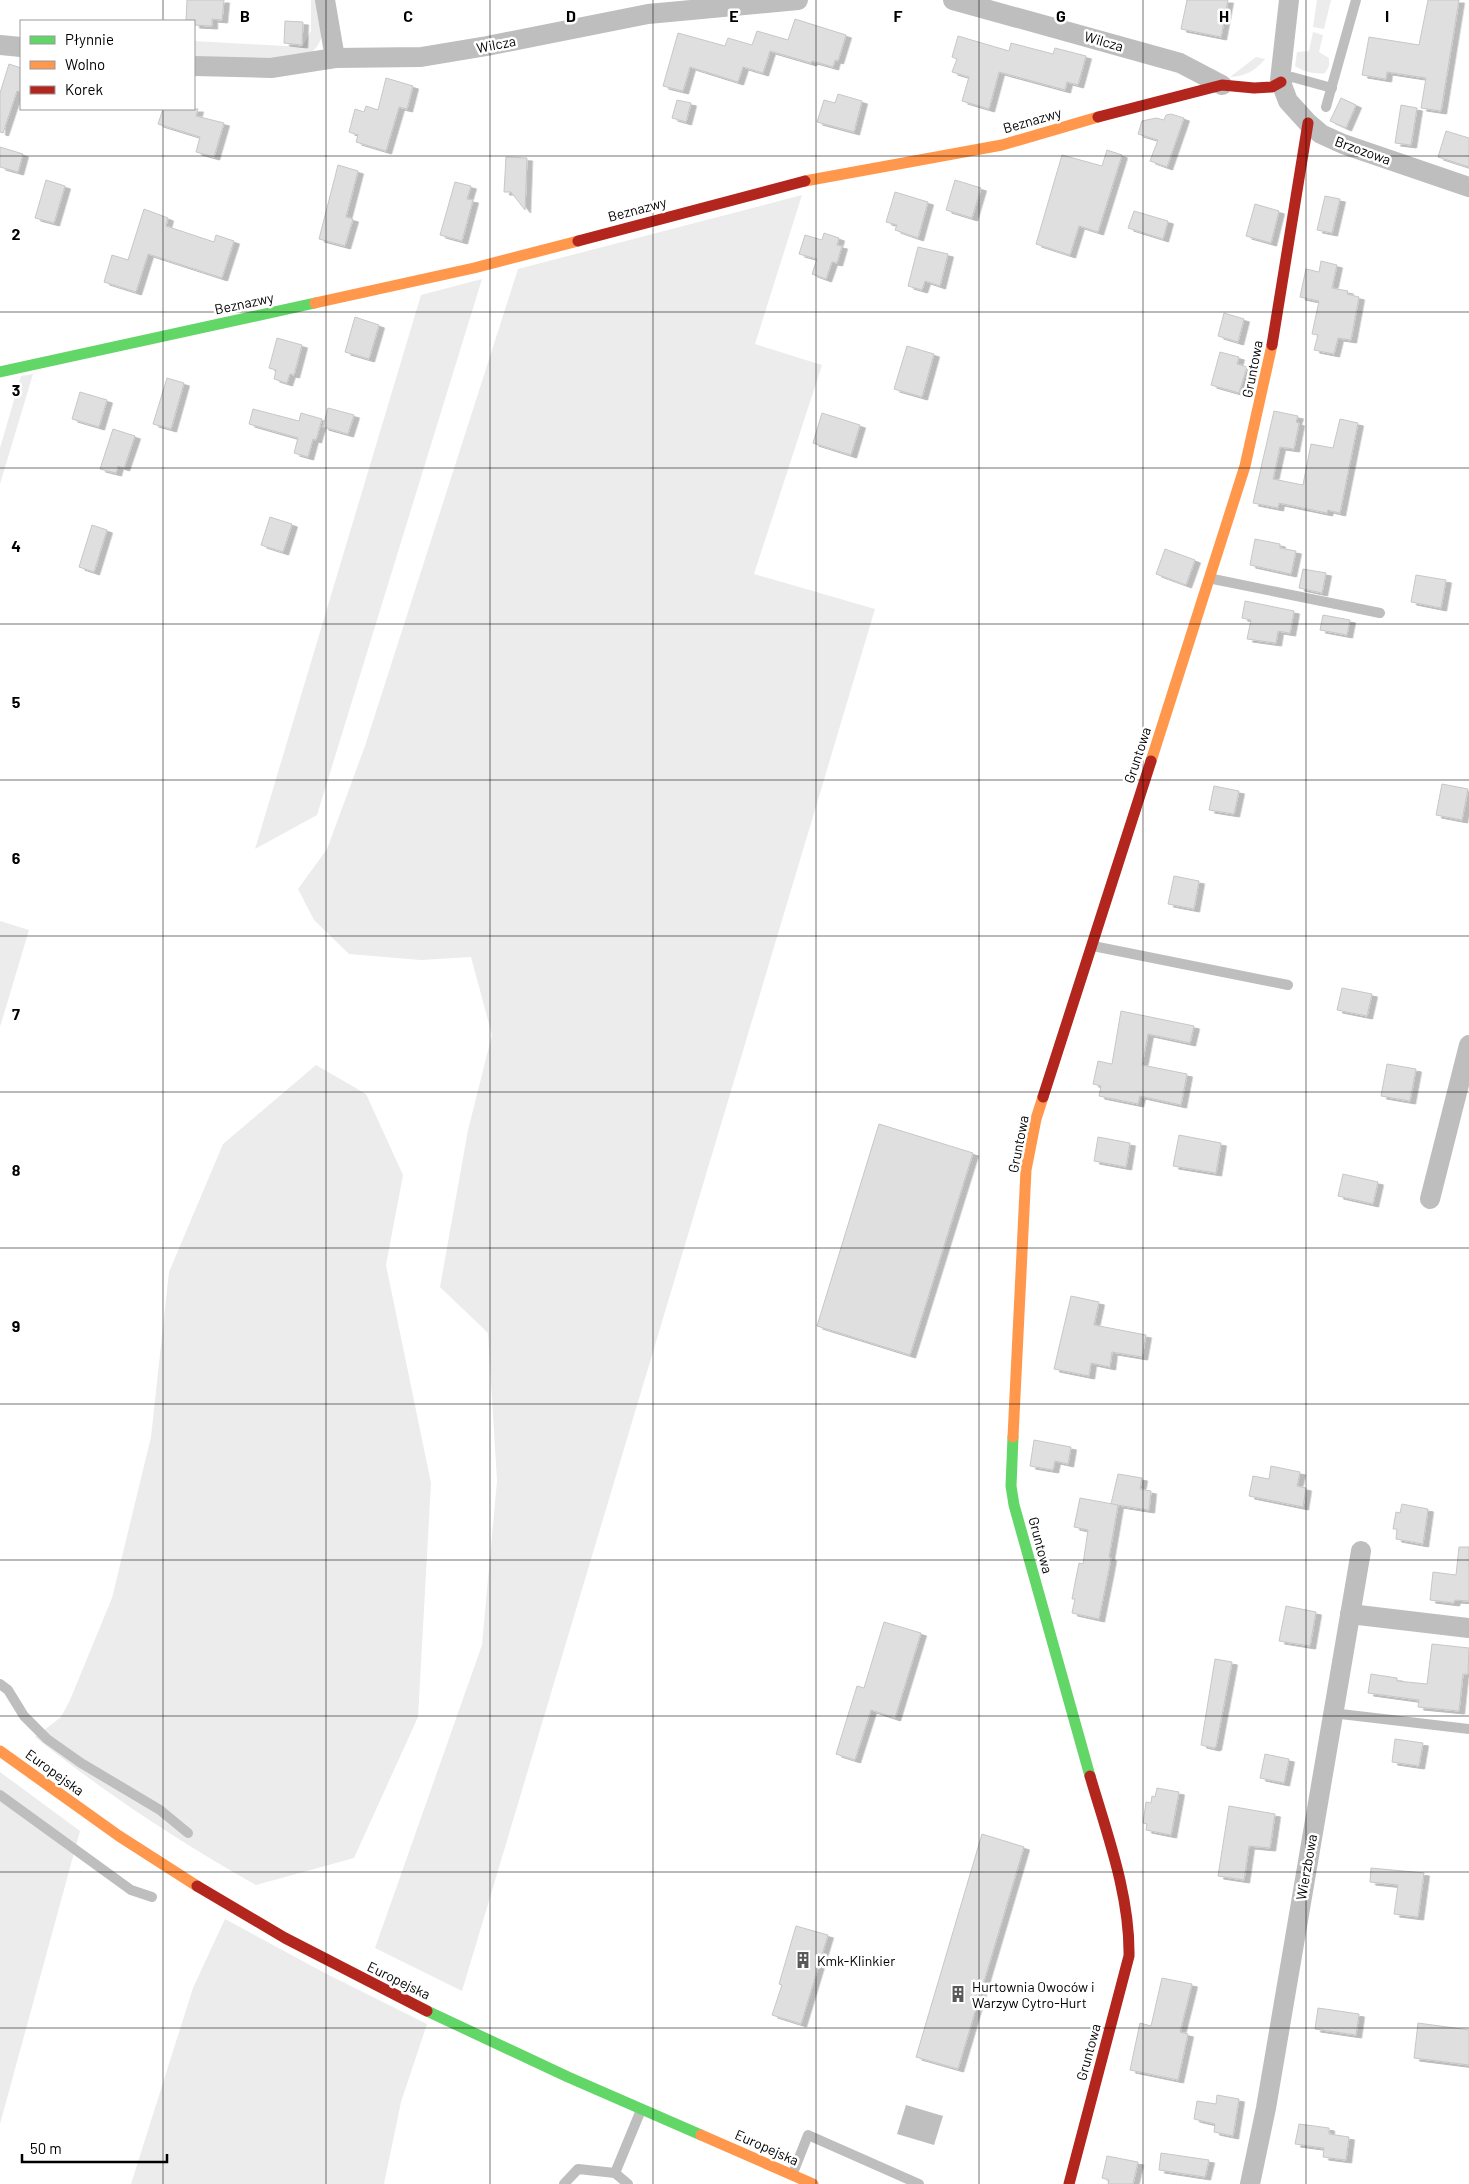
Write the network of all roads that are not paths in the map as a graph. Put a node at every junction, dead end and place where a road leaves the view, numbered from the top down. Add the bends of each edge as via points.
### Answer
1 (325, 0) edge
2 (798, 0) edge
3 (954, 0) edge
4 (1289, 0) edge
5 (1356, 0) edge
6 (0, 45) edge
7 (20, 47) edge
8 (336, 58) junction
9 (195, 66) edge
10 (1281, 82) junction
11 (1222, 85) junction
12 (1332, 88) junction
13 (1326, 107) dead end
14 (1308, 123) junction
15 (1469, 187) edge
16 (0, 372) edge
17 (1209, 578) junction
18 (1380, 613) dead end
19 (1092, 946) junction
20 (1288, 985) dead end
21 (1469, 1045) edge
22 (1430, 1198) dead end
23 (1361, 1551) dead end
24 (1350, 1614) junction
25 (1469, 1628) edge
26 (0, 1684) edge
27 (1332, 1713) junction
28 (1469, 1729) edge
29 (0, 1751) edge
30 (0, 1795) edge
31 (188, 1833) dead end
32 (152, 1897) dead end
33 (642, 2108) junction
34 (615, 2173) junction
35 (792, 2175) junction
36 (564, 2184) edge
37 (628, 2184) edge
38 (813, 2184) edge
39 (919, 2184) edge
40 (1069, 2184) edge
41 (1250, 2184) edge

1 - 8 street
2 - 8 street, Wilcza via 648,14 421,57
3 - 11 street, Wilcza via 1180,63
4 - 10 street via 1281,56
5 - 12 lane
6 - 7 street
8 - 9 street, Wilcza via 271,68
10 - 11 street, Beznazwy via 1272,87 1254,88
10 - 12 lane via 1292,77
10 - 14 street, Brzozowa via 1288,101
11 - 16 street, Beznazwy via 1002,145 806,181 474,268
12 - 13 lane
14 - 15 street, Brzozowa via 1321,134 1343,144
14 - 17 street, Gruntowa via 1280,307 1255,430
17 - 18 lane
17 - 19 street, Gruntowa
19 - 20 lane
19 - 40 street, Gruntowa via 1036,1119 1026,1170 1011,1465 1014,1505 1129,1917 1129,1956
21 - 22 street
23 - 24 street, Wierzbowa
24 - 25 street
24 - 27 street, Wierzbowa
26 - 31 lane via 8,1690 24,1716 47,1739 160,1810
27 - 28 lane
27 - 41 street, Wierzbowa via 1266,2108
29 - 33 street, Europejska via 144,1853 283,1937 423,2009
30 - 32 lane via 131,1890
33 - 34 lane
33 - 35 street, Europejska
34 - 36 lane via 578,2169
34 - 37 lane
35 - 38 street, Europejska
35 - 39 lane via 808,2136

